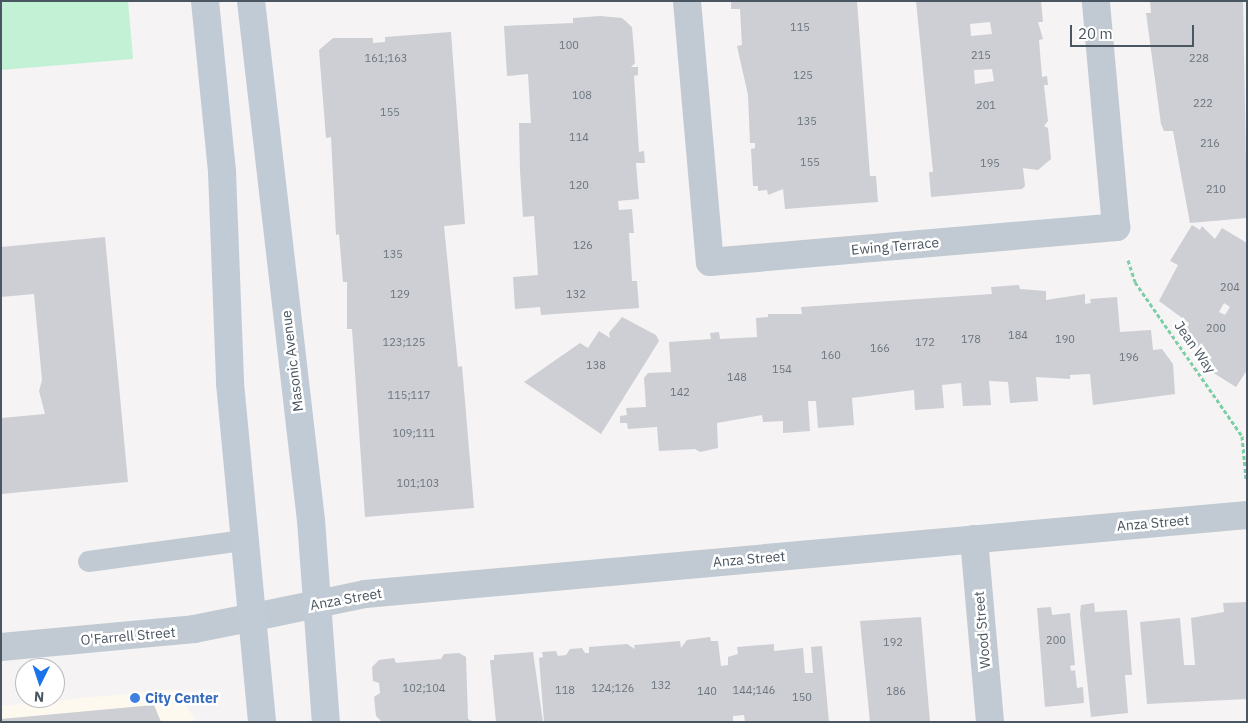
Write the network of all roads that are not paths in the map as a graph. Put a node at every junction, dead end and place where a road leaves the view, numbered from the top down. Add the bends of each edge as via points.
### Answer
1 (205, 1) edge
2 (251, 1) edge
3 (687, 1) edge
4 (1096, 1) edge
5 (1247, 515) edge
6 (974, 539) junction
7 (244, 540) junction
8 (88, 561) dead end
9 (318, 604) junction
10 (254, 617) junction
11 (1, 648) edge
12 (262, 722) edge
13 (326, 722) edge
14 (990, 722) edge

1 - 7 main road via 222,172 230,383
2 - 9 main road, Masonic Avenue
3 - 4 street, Ewing Terrace via 710,262 1116,226
5 - 6 street, Anza Street
6 - 9 street, Anza Street via 365,594
6 - 14 street, Wood Street
7 - 8 lane
7 - 10 main road
9 - 10 street, Anza Street
9 - 13 main road, Masonic Avenue
10 - 11 street, O'Farrell Street via 194,629
10 - 12 main road

